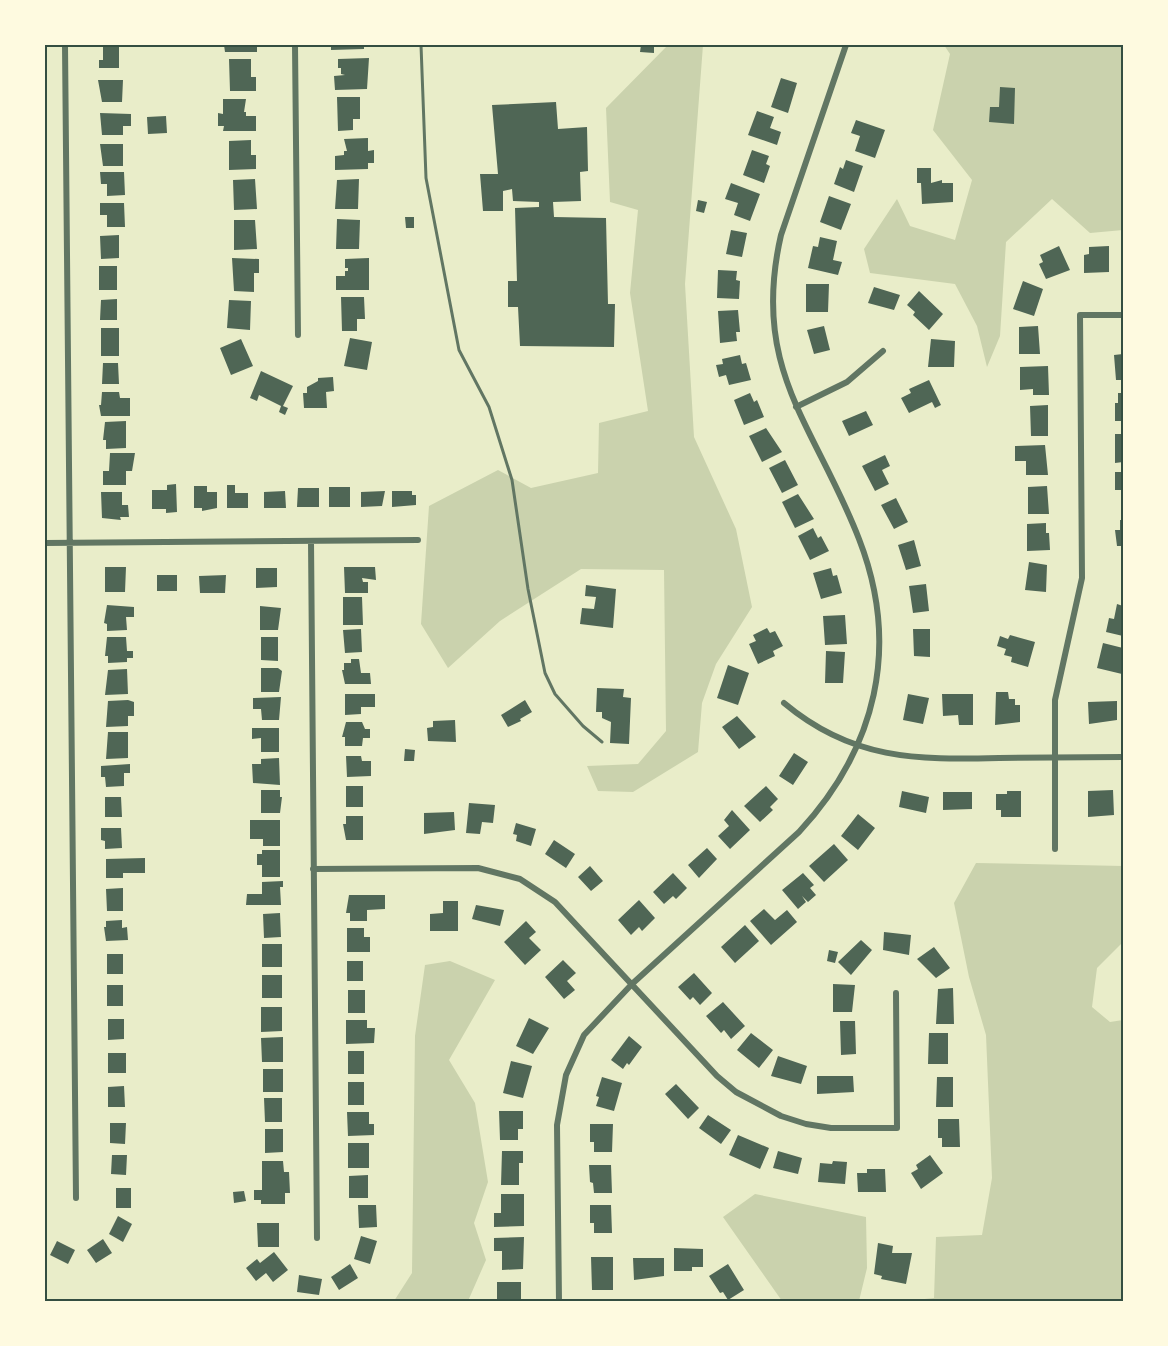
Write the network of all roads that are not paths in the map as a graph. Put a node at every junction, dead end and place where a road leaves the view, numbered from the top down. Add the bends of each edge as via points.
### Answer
1 (65, 45) edge
2 (295, 45) edge
3 (421, 45) edge
4 (846, 45) edge
5 (1123, 315) edge
6 (298, 335) dead end
7 (883, 351) dead end
8 (796, 407) junction
9 (418, 540) dead end
10 (311, 541) junction
11 (45, 543) edge
12 (70, 543) junction
13 (784, 703) dead end
14 (602, 742) dead end
15 (859, 745) junction
16 (1123, 757) edge
17 (1054, 758) junction
18 (1055, 849) dead end
19 (313, 869) junction
20 (632, 984) junction
21 (896, 993) dead end
22 (76, 1198) dead end
23 (317, 1238) dead end
24 (559, 1301) edge

1 - 12 street
2 - 6 street
3 - 14 lane via 426,178 459,350 489,407 512,480 545,673 555,694
4 - 8 street via 776,260 772,285 774,335
5 - 17 street via 1080,315 1082,578 1055,700
7 - 8 street via 847,382
8 - 15 street via 859,537 875,591 878,670
9 - 10 street
10 - 12 street
10 - 19 street
11 - 12 street
12 - 22 street
13 - 15 street via 809,724
15 - 17 street via 908,758
15 - 20 street via 835,789 799,832
16 - 17 street
17 - 18 street
19 - 20 street via 477,868 520,879 555,902
19 - 23 street
20 - 21 street via 736,1092 781,1116 806,1124 850,1128 897,1128
20 - 24 street via 584,1035 566,1075 560,1100

